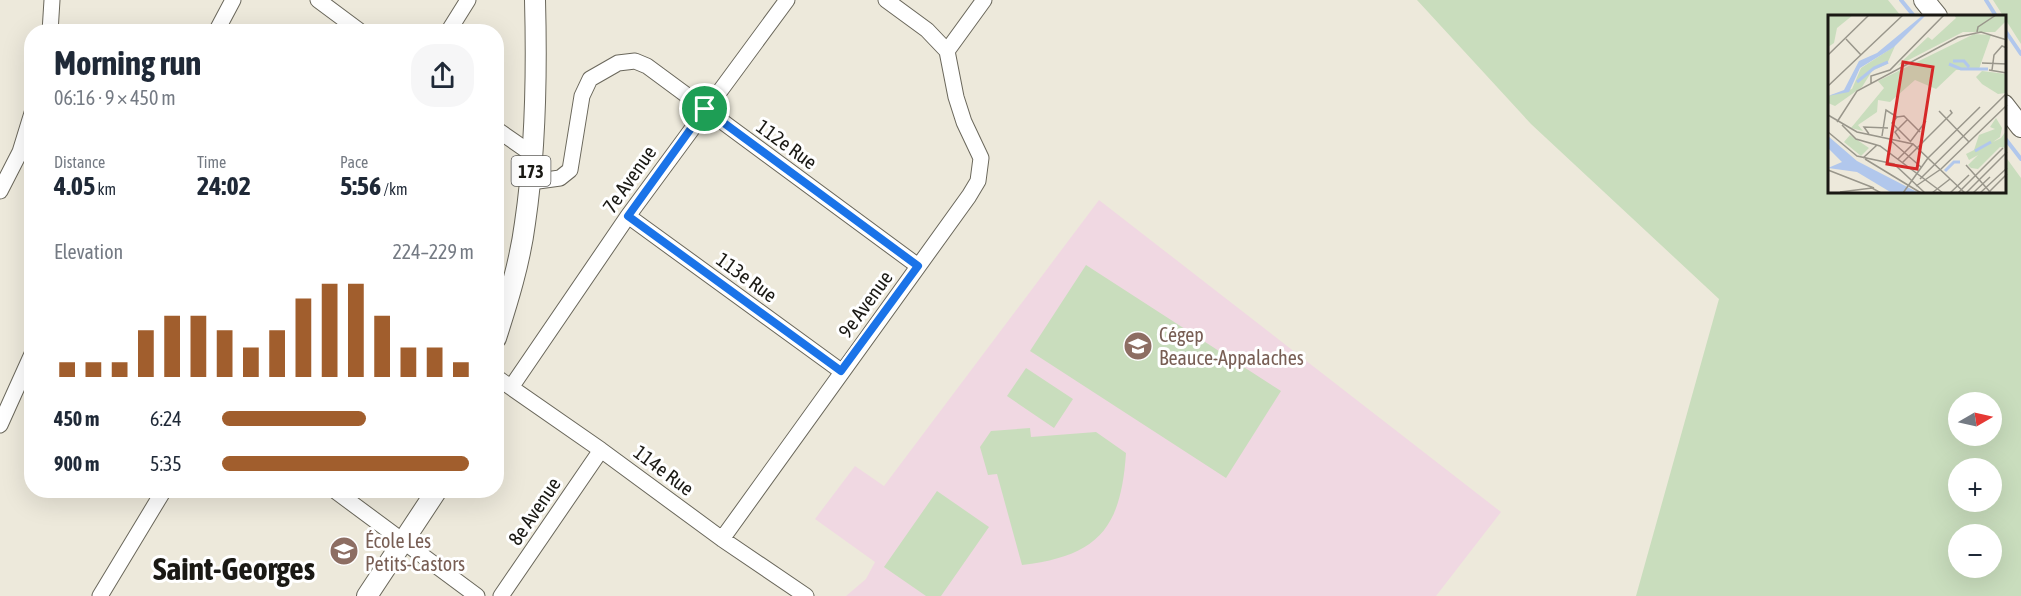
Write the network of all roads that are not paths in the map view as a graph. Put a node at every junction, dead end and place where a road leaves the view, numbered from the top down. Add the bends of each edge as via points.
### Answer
1 (52, 0) edge
2 (233, 0) edge
3 (318, 0) edge
4 (468, 0) edge
5 (535, 0) edge
6 (787, 0) edge
7 (886, 0) edge
8 (984, 0) edge
9 (1924, 0) edge
10 (1936, 15) edge
11 (50, 24) edge
12 (220, 24) edge
13 (350, 24) edge
14 (453, 24) edge
15 (947, 51) junction
16 (2006, 108) edge
17 (705, 109) junction
18 (2021, 127) edge
19 (504, 135) edge
20 (24, 139) edge
21 (532, 154) junction
22 (531, 182) junction
23 (0, 191) edge
24 (628, 216) junction
25 (918, 266) junction
26 (504, 313) edge
27 (841, 371) junction
28 (24, 372) edge
29 (504, 381) edge
30 (512, 386) junction
31 (0, 424) edge
32 (601, 450) junction
33 (159, 498) edge
34 (345, 498) edge
35 (431, 498) edge
36 (722, 539) junction
37 (402, 541) junction
38 (100, 596) edge
39 (368, 596) edge
40 (477, 596) edge
41 (501, 596) edge
42 (806, 596) edge

1 - 11 street
2 - 12 street
3 - 13 street
4 - 14 street
5 - 21 main road, 173
6 - 17 street, 7e Avenue
7 - 15 street via 927,30
8 - 15 street
9 - 10 main road
15 - 25 street, 9e Avenue via 963,122 981,158 980,168 969,196
16 - 18 main road
17 - 22 street, 112e Rue via 647,66 635,61 618,63 591,79 582,96 570,170 560,178
17 - 24 street, 7e Avenue
17 - 25 street, 112e Rue
19 - 21 street
20 - 23 street
21 - 22 main road, 173
22 - 26 main road, 173
24 - 27 street, 113e Rue
24 - 30 street, 7e Avenue
25 - 27 street, 9e Avenue
27 - 36 street, 9e Avenue
28 - 31 street
29 - 30 street, 114e Rue
30 - 32 street, 114e Rue
32 - 36 street, 114e Rue
32 - 41 street, 8e Avenue
33 - 38 street
34 - 37 street
35 - 37 main road
36 - 42 street, 114e Rue
37 - 39 main road
37 - 40 street

